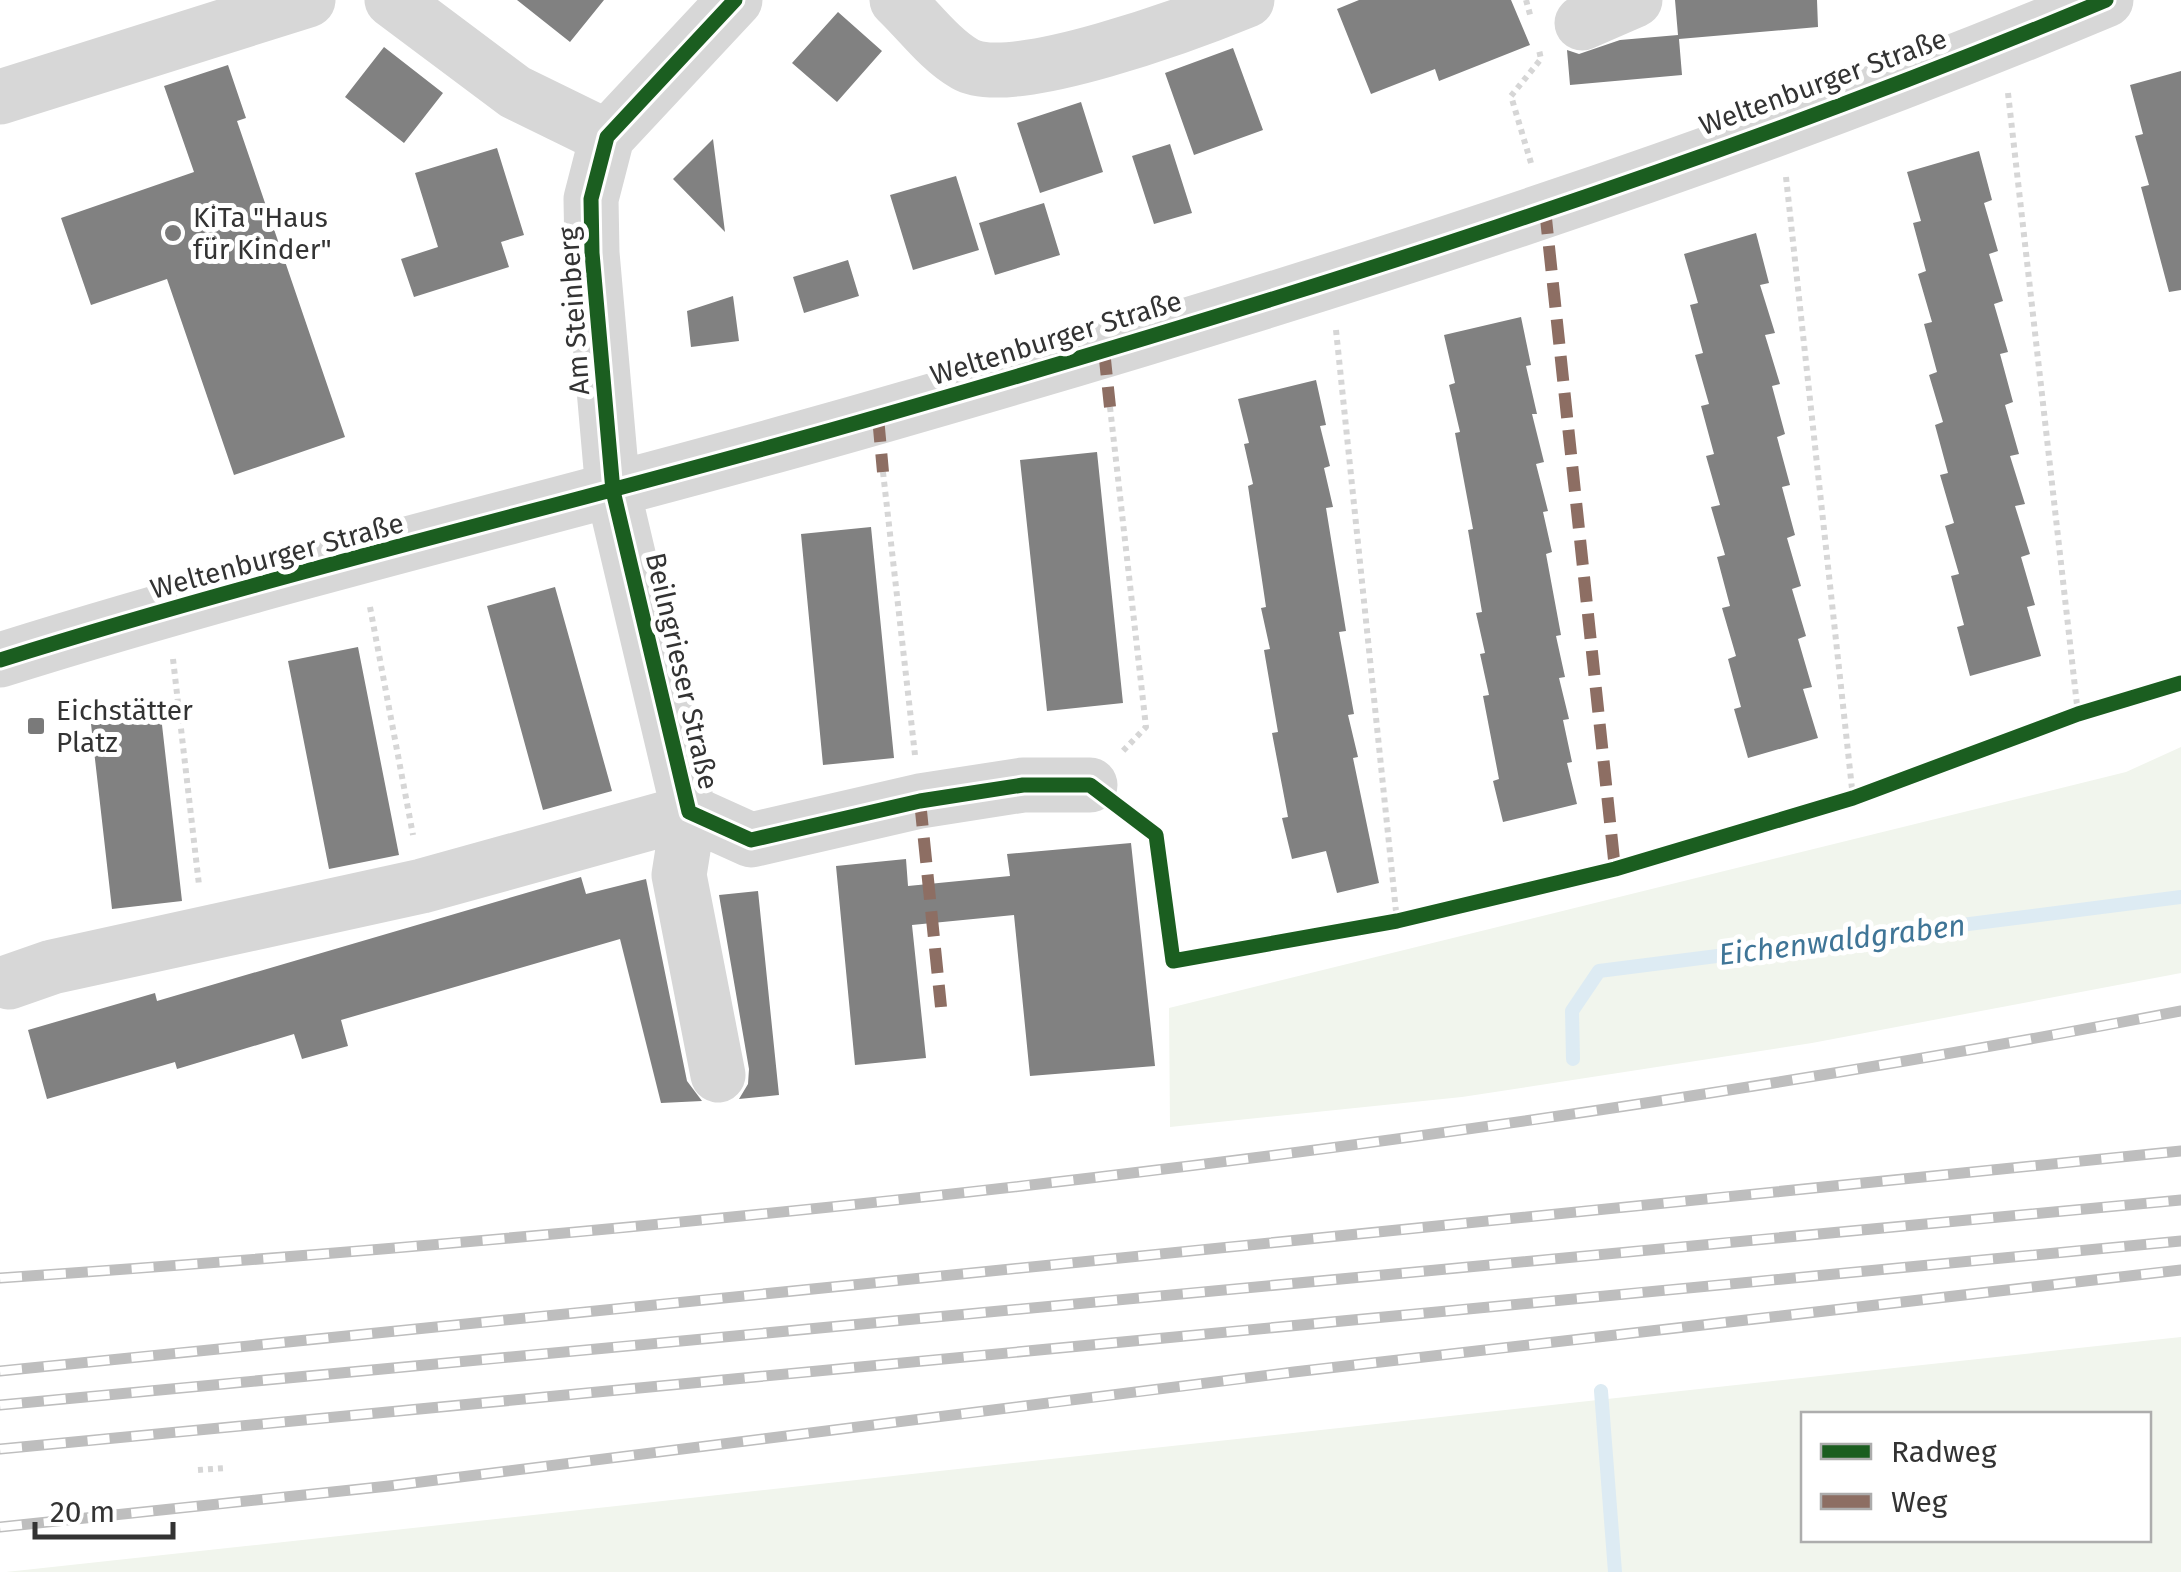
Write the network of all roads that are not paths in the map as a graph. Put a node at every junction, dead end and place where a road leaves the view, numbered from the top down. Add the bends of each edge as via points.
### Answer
1 (308, 0) edge
2 (392, 0) edge
3 (734, 0) edge
4 (897, 0) edge
5 (1246, 0) edge
6 (1635, 0) edge
7 (2106, 0) edge
8 (2033, 15) edge
9 (1551, 32) road end
10 (0, 97) edge
11 (606, 136) junction
12 (613, 490) junction
13 (0, 660) edge
14 (1090, 786) road end
15 (689, 812) junction
16 (9, 982) dead end
17 (718, 1075) dead end

1 - 10 street
2 - 11 street via 514,92
3 - 11 street, Am Steinberg
4 - 5 street via 966,65 1003,73 1172,32
6 - 9 street
7 - 8 street, Weltenburger Straße
8 - 12 street, Weltenburger Straße via 1546,209 1332,282
11 - 12 street, Am Steinberg via 591,198 592,253
12 - 13 street, Weltenburger Straße
12 - 15 street, Beilngrieser Straße
14 - 15 street, Beilngrieser Straße via 1023,785 920,801 750,840
15 - 16 street, Beilngrieser Straße via 422,886 52,966
15 - 17 street via 679,874

